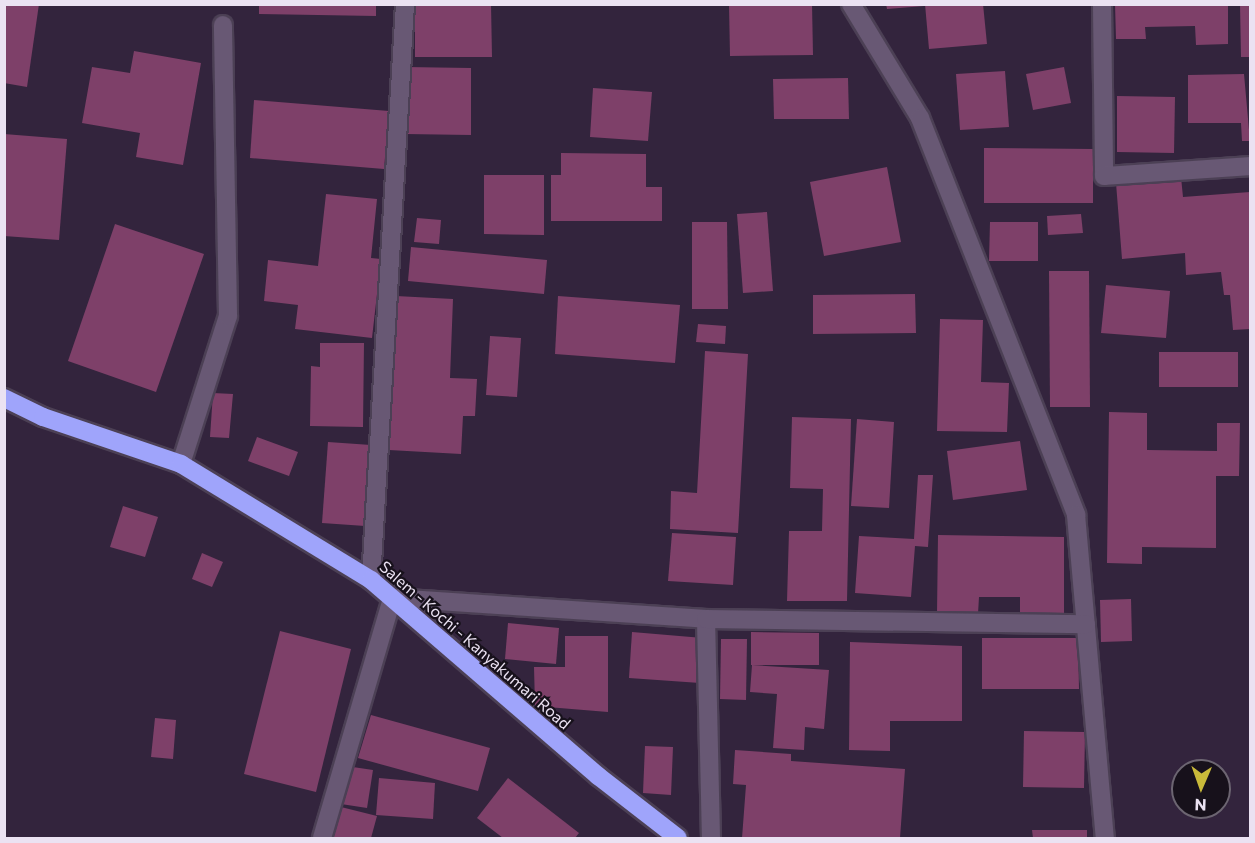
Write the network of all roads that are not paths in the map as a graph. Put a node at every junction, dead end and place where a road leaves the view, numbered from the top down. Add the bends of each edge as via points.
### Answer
1 (405, 4) edge
2 (851, 4) edge
3 (1102, 4) edge
4 (222, 25) dead end
5 (1251, 166) edge
6 (4, 398) edge
7 (181, 464) junction
8 (371, 580) junction
9 (392, 598) junction
10 (706, 619) junction
11 (1086, 624) junction
12 (322, 838) edge
13 (678, 838) edge
14 (711, 838) edge
15 (1105, 838) edge

1 - 8 street
2 - 11 street via 920,118 1076,515
3 - 5 street via 1104,176
4 - 7 street via 228,316
6 - 7 highway, Salem - Kochi - Kanyakumari Road via 43,417
7 - 8 highway, Salem - Kochi - Kanyakumari Road
8 - 9 highway, Salem - Kochi - Kanyakumari Road
9 - 10 street
9 - 12 street
9 - 13 highway, Salem - Kochi - Kanyakumari Road via 598,776
10 - 11 street
10 - 14 street
11 - 15 street

